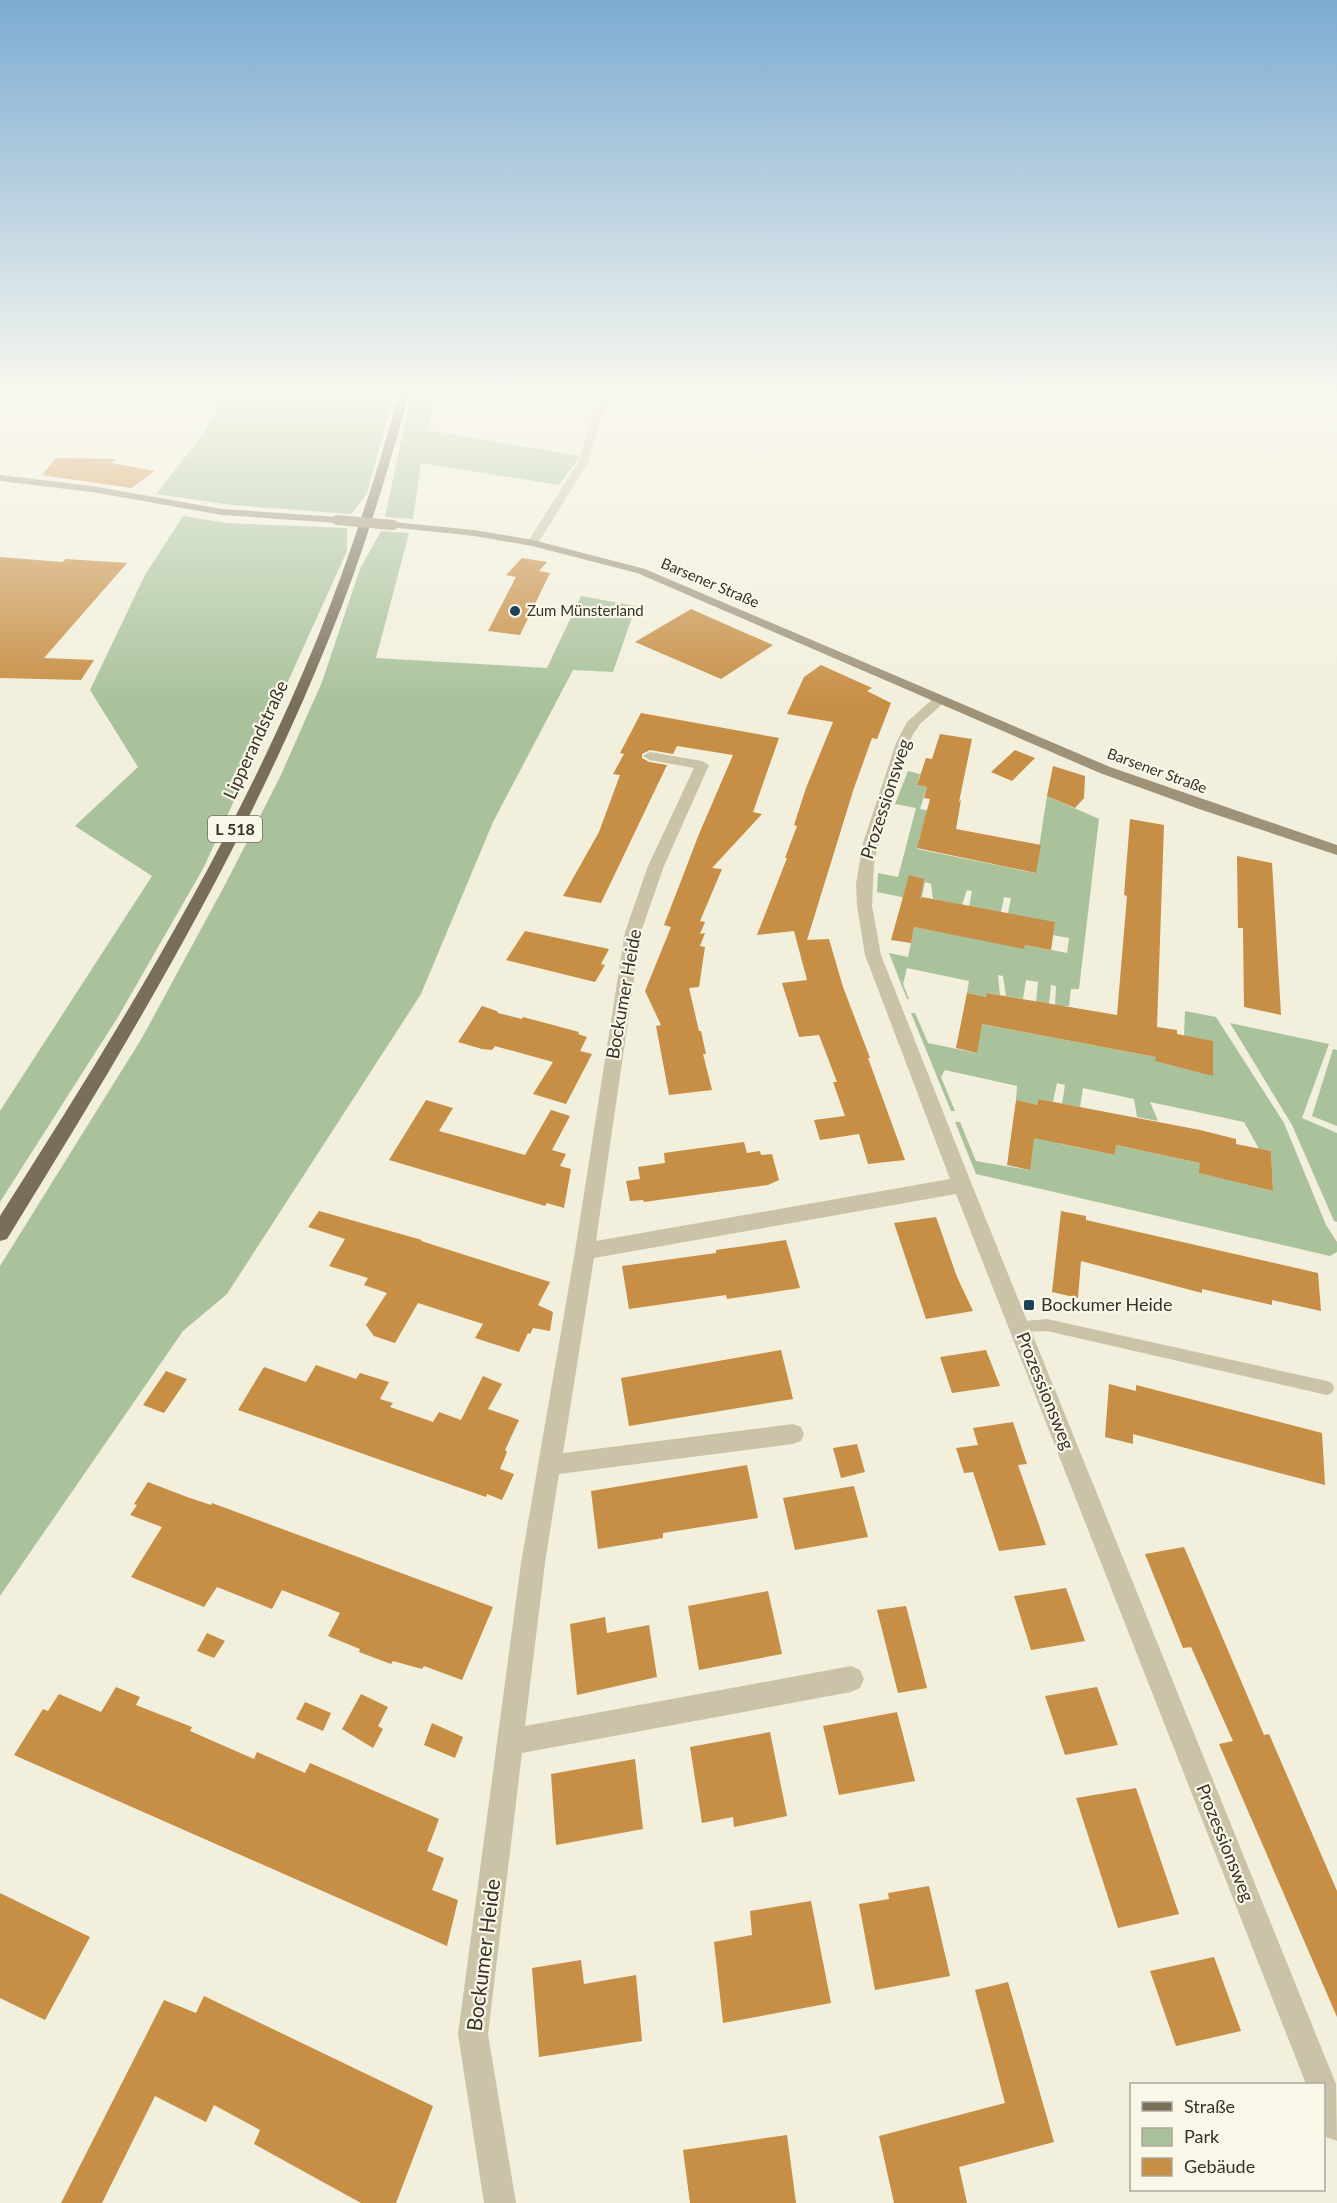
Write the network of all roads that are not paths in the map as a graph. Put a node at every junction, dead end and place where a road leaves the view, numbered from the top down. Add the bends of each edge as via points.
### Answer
1 (136, 497) edge
2 (374, 497) edge
3 (562, 497) edge
4 (533, 543) junction
5 (940, 700) junction
6 (650, 756) dead end
7 (1337, 850) edge
8 (963, 1185) junction
9 (0, 1233) edge
10 (585, 1251) junction
11 (1019, 1326) junction
12 (1327, 1388) dead end
13 (793, 1434) dead end
14 (549, 1465) junction
15 (851, 1679) dead end
16 (510, 1742) junction
17 (1320, 2083) edge
18 (1325, 2097) edge
19 (1337, 2126) edge
20 (500, 2203) edge

1 - 4 street, Barsener Straße, bridge via 222,512 474,533
2 - 9 main road, Lipperandstraße / L 518 via 315,657 213,874 128,1026
3 - 4 street
4 - 5 street, Barsener Straße via 610,561 674,584
5 - 7 street, Barsener Straße via 1105,770
5 - 8 street, Prozessionsweg via 917,719 907,735 868,844 862,895 873,955
6 - 10 street, Bockumer Heide via 702,765 656,866 633,932
8 - 10 street
8 - 11 street, Prozessionsweg
10 - 14 street, Bockumer Heide
11 - 12 lane via 1047,1325
11 - 17 street, Prozessionsweg
13 - 14 street
14 - 16 street, Bockumer Heide
15 - 16 street
16 - 20 street, Bockumer Heide via 473,2034
18 - 19 street

